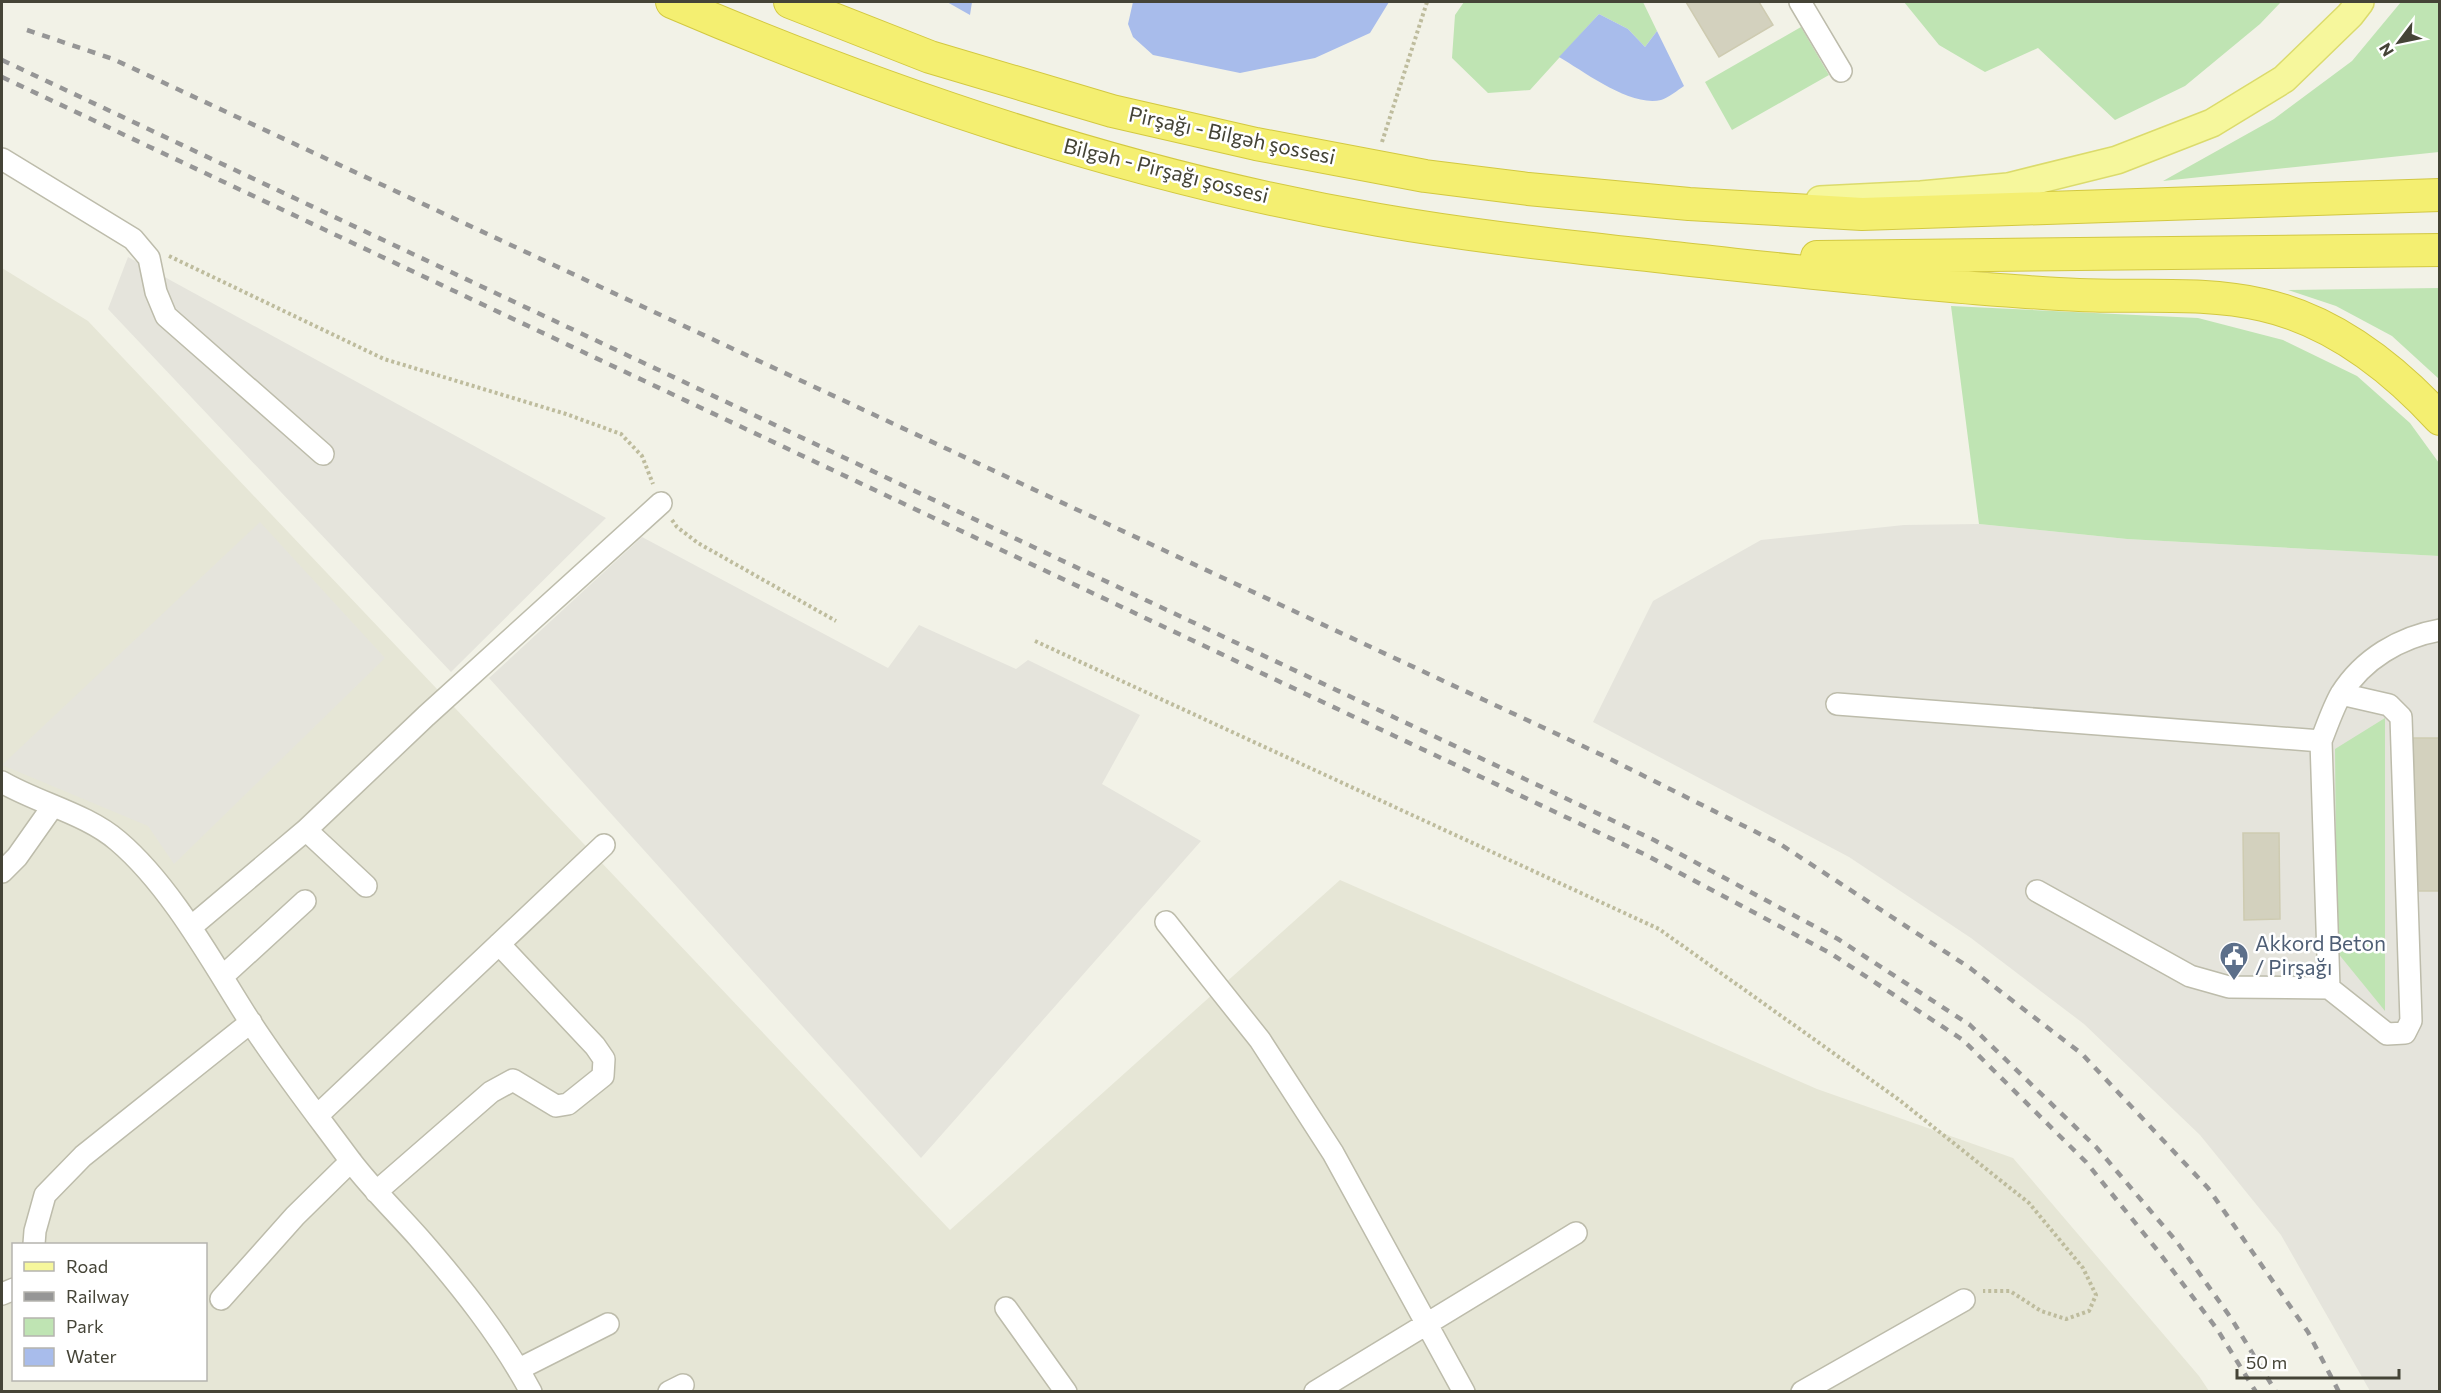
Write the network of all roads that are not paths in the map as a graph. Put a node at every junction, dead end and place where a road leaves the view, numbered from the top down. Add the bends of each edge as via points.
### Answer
1 (672, 2) edge
2 (790, 2) edge
3 (1800, 2) edge
4 (2360, 2) edge
5 (1841, 72) dead end
6 (2, 159) edge
7 (2439, 195) edge
8 (1689, 204) junction
9 (2439, 249) edge
10 (1682, 259) junction
11 (2439, 419) edge
12 (323, 454) dead end
13 (661, 503) road end
14 (2439, 630) edge
15 (2341, 694) junction
16 (1837, 704) dead end
17 (2320, 741) junction
18 (2, 782) edge
19 (53, 806) junction
20 (306, 830) junction
21 (603, 845) dead end
22 (2, 872) edge
23 (366, 886) dead end
24 (2037, 891) dead end
25 (305, 901) dead end
26 (1166, 922) dead end
27 (191, 927) junction
28 (499, 944) junction
29 (222, 976) junction
30 (2329, 988) junction
31 (251, 1022) junction
32 (318, 1115) junction
33 (351, 1161) junction
34 (376, 1192) junction
35 (1576, 1233) dead end
36 (34, 1243) edge
37 (221, 1299) dead end
38 (1964, 1300) road end
39 (1006, 1308) dead end
40 (608, 1324) dead end
41 (1427, 1326) junction
42 (519, 1369) junction
43 (531, 1392) edge
44 (1066, 1392) edge
45 (1315, 1392) edge
46 (1464, 1392) edge
47 (1802, 1392) edge

1 - 10 highway, Bilgəh - Pirşağı şossesi via 922,100 1113,160 1234,191 1378,220 1533,243
2 - 8 highway, Pirşağı - Bilgəh şossesi via 930,57 1112,111 1256,144 1425,176
3 - 5 street
4 - 8 main road via 2284,79 2212,123 2117,160 2008,187 1921,195
6 - 12 street via 133,239 149,258 166,316
7 - 8 highway, Pirşağı - Bilgəh şossesi via 1862,214
9 - 10 highway
10 - 11 highway via 1975,288 2181,296 2263,305 2326,328 2359,347 2401,379
13 - 20 street
14 - 15 street via 2389,647 2367,664
15 - 17 street
15 - 30 street via 2389,705 2401,717 2411,1021 2405,1033 2387,1034
16 - 17 street
17 - 30 street
18 - 19 street
19 - 22 street
19 - 27 street via 119,841
20 - 23 street
20 - 27 street
21 - 28 street
24 - 30 street via 2190,976 2229,987
25 - 29 street
26 - 41 street via 1260,1040 1327,1143
27 - 29 street
28 - 32 street
28 - 34 street via 595,1046 604,1059 603,1076 568,1104 556,1106 513,1080 491,1092
29 - 31 street
31 - 32 street
31 - 36 street via 83,1156 45,1195
32 - 33 street
33 - 34 street
33 - 37 street via 295,1216
34 - 42 street via 463,1292
35 - 41 street
38 - 47 street
39 - 44 street
40 - 42 street
41 - 45 street
41 - 46 street
42 - 43 street

